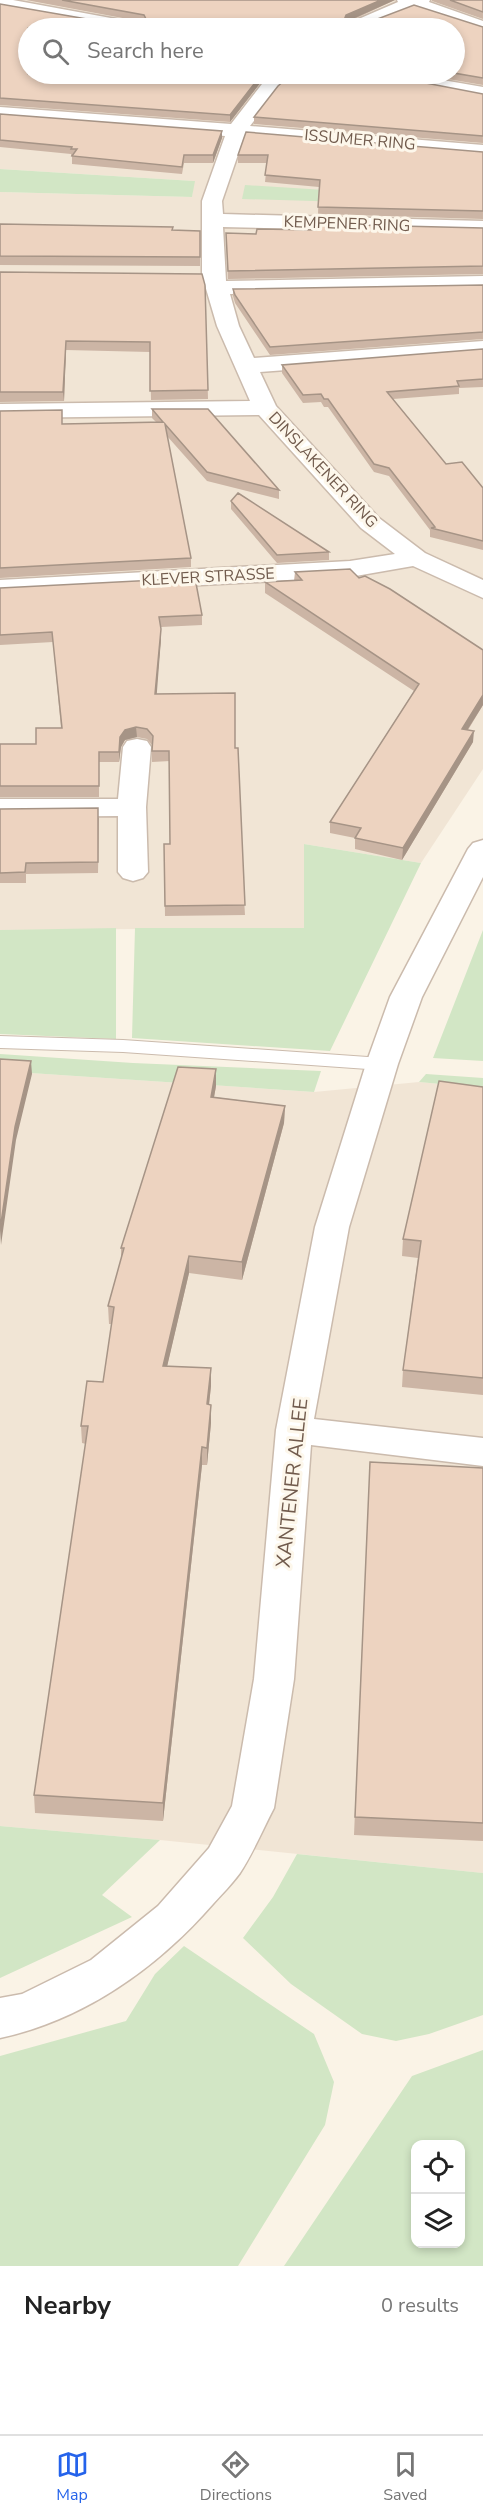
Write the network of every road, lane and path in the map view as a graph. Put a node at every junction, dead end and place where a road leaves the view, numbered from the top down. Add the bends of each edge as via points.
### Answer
1 (413, 1) edge
2 (0, 3) edge
3 (83, 18) edge
4 (374, 18) edge
5 (459, 18) edge
6 (465, 20) edge
7 (483, 27) edge
8 (273, 84) edge
9 (434, 84) edge
10 (483, 93) edge
11 (0, 113) edge
12 (237, 130) junction
13 (483, 151) edge
14 (212, 220) junction
15 (483, 227) edge
16 (190, 275) edge
17 (215, 282) junction
18 (483, 284) edge
19 (483, 348) edge
20 (245, 366) junction
21 (265, 408) junction
22 (0, 411) edge
23 (416, 558) junction
24 (0, 588) edge
25 (483, 590) edge
26 (137, 747) dead end
27 (132, 807) junction
28 (0, 808) edge
29 (483, 849) edge
30 (134, 872) dead end
31 (0, 1041) edge
32 (382, 1064) junction
33 (294, 1430) junction
34 (483, 1452) edge
35 (0, 2018) edge

1 - 4 street
1 - 5 street
2 - 3 street
6 - 7 street
8 - 12 street, DINSLAKENER RING
9 - 10 street
11 - 12 street, ISSUMER RING
12 - 13 street, ISSUMER RING
12 - 14 street, DINSLAKENER RING via 212,201
14 - 15 street, KEMPENER RING
14 - 17 street, DINSLAKENER RING
16 - 17 street
17 - 18 street
17 - 20 street, DINSLAKENER RING
19 - 20 street
20 - 21 street, DINSLAKENER RING
21 - 22 street
21 - 23 street, DINSLAKENER RING via 370,523
23 - 24 street, KLEVER STRASSE via 350,569
23 - 25 street, DINSLAKENER RING
26 - 27 street
27 - 28 street
27 - 30 street
29 - 32 street, XANTENER ALLEE via 406,997
31 - 32 lane
32 - 33 street, XANTENER ALLEE via 332,1227
33 - 34 street
33 - 35 street, XANTENER ALLEE via 274,1679 253,1808 224,1861 172,1919 106,1973 29,2012

